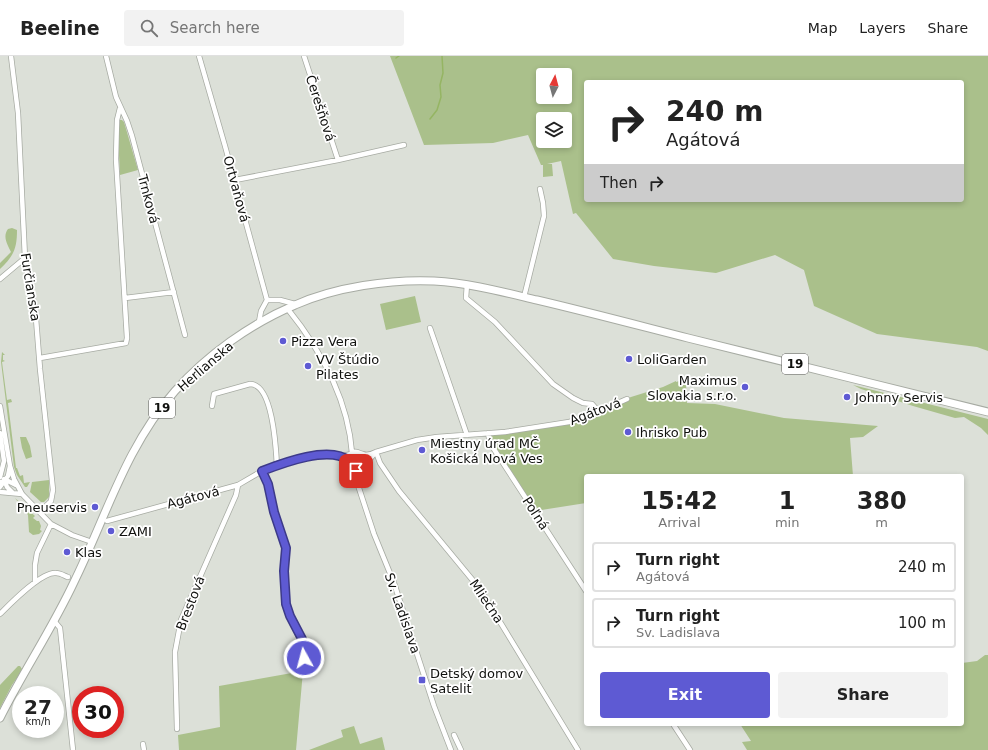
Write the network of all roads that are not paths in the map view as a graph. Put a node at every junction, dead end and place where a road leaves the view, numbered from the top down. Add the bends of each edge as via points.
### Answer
1 (11, 56) edge
2 (106, 56) edge
3 (199, 56) edge
4 (304, 56) edge
5 (120, 108) junction
6 (404, 145) dead end
7 (338, 160) junction
8 (235, 180) junction
9 (540, 189) dead end
10 (24, 258) junction
11 (0, 279) edge
12 (467, 284) junction
13 (174, 292) junction
14 (524, 297) junction
15 (125, 298) junction
16 (267, 300) junction
17 (295, 304) junction
18 (287, 308) junction
19 (259, 322) junction
20 (430, 328) dead end
21 (185, 335) dead end
22 (40, 358) junction
23 (627, 399) dead end
24 (0, 406) edge
25 (212, 406) dead end
26 (0, 412) edge
27 (599, 412) junction
28 (988, 412) edge
29 (0, 433) edge
30 (488, 433) junction
31 (467, 435) junction
32 (351, 438) junction
33 (376, 452) junction
34 (351, 453) junction
35 (361, 453) junction
36 (342, 456) junction
37 (369, 460) junction
38 (350, 462) junction
39 (380, 463) junction
40 (360, 464) junction
41 (10, 466) junction
42 (277, 466) junction
43 (3, 470) junction
44 (262, 471) junction
45 (354, 476) junction
46 (0, 477) edge
47 (2, 482) edge
48 (238, 485) junction
49 (17, 486) junction
50 (0, 487) edge
51 (0, 492) edge
52 (12, 492) junction
53 (22, 494) junction
54 (40, 512) junction
55 (106, 521) dead end
56 (51, 524) junction
57 (92, 542) junction
58 (68, 577) dead end
59 (35, 582) junction
60 (584, 588) edge
61 (0, 614) edge
62 (55, 622) junction
63 (304, 658) dead end
64 (0, 718) edge
65 (674, 726) edge
66 (177, 729) dead end
67 (454, 736) dead end
68 (143, 744) dead end
69 (73, 750) edge
70 (144, 750) edge
71 (451, 750) edge
72 (461, 750) edge
73 (578, 750) edge
74 (690, 750) edge

1 - 10 street, Furčianska via 18,127
2 - 5 street, Trnková
3 - 8 street, Ortvaňová
4 - 7 street, Čerešňová
5 - 13 street, Trnková via 132,136
5 - 15 street, Trnková via 117,120 116,159
6 - 7 street, Čerešňová
7 - 8 street, Čerešňová
8 - 16 street, Ortvaňová
9 - 14 street via 544,216
10 - 11 street
10 - 22 street, Furčianska via 35,306
12 - 14 main road, 19
12 - 17 main road, Herlianska / 19 via 435,281 378,284
12 - 27 street via 466,298 495,322 553,384 573,398 592,404
13 - 15 street
13 - 21 street, Trnková
14 - 28 main road, 19
15 - 22 street, Trnková via 126,343
16 - 17 street
16 - 19 street via 262,306
17 - 18 main road, Herlianska / 19
18 - 19 main road, Herlianska / 19
18 - 32 street via 331,374 345,411
19 - 57 main road, Herlianska / 19 via 211,357 159,411 130,458
20 - 31 street
22 - 54 street, Furčianska via 53,490 51,501
23 - 27 street, Agátová
24 - 26 street
25 - 42 street via 214,394 250,384 257,386 267,399 270,411
26 - 41 street
27 - 30 street, Agátová via 562,423
29 - 43 street
30 - 31 street, Agátová
30 - 60 street, Poľná via 490,443
31 - 33 street, Agátová via 417,440
32 - 34 street
32 - 35 street
33 - 35 street, Agátová
33 - 37 street
33 - 39 street, Mliečna
34 - 35 street
34 - 36 street, Agátová
34 - 38 street
35 - 40 street via 364,459
36 - 38 street
36 - 42 street, Agátová via 303,457
37 - 39 street
37 - 40 street
38 - 40 street via 354,466
38 - 45 street, Sv. Ladislava
39 - 73 street, Mliečna via 398,491 480,589
40 - 45 street
41 - 47 street via 9,474
41 - 49 street
42 - 44 street, Agátová
43 - 46 street
43 - 47 street
44 - 48 street, Agátová
44 - 63 street via 286,548 286,604 302,639
45 - 71 street, Sv. Ladislava
47 - 49 street via 11,482
47 - 50 street
47 - 52 street
48 - 55 street, Agátová
48 - 66 street, Brestová via 236,495 181,620 175,652
49 - 53 street
51 - 52 street
52 - 53 street
53 - 54 street
54 - 56 street
56 - 57 street
56 - 59 street via 37,554
57 - 62 main road, Herlianska / 19
58 - 59 street via 55,573 48,574
59 - 61 street
62 - 64 main road, Herlianska / 19
62 - 69 street via 60,628
65 - 74 street
67 - 72 street
68 - 70 street

